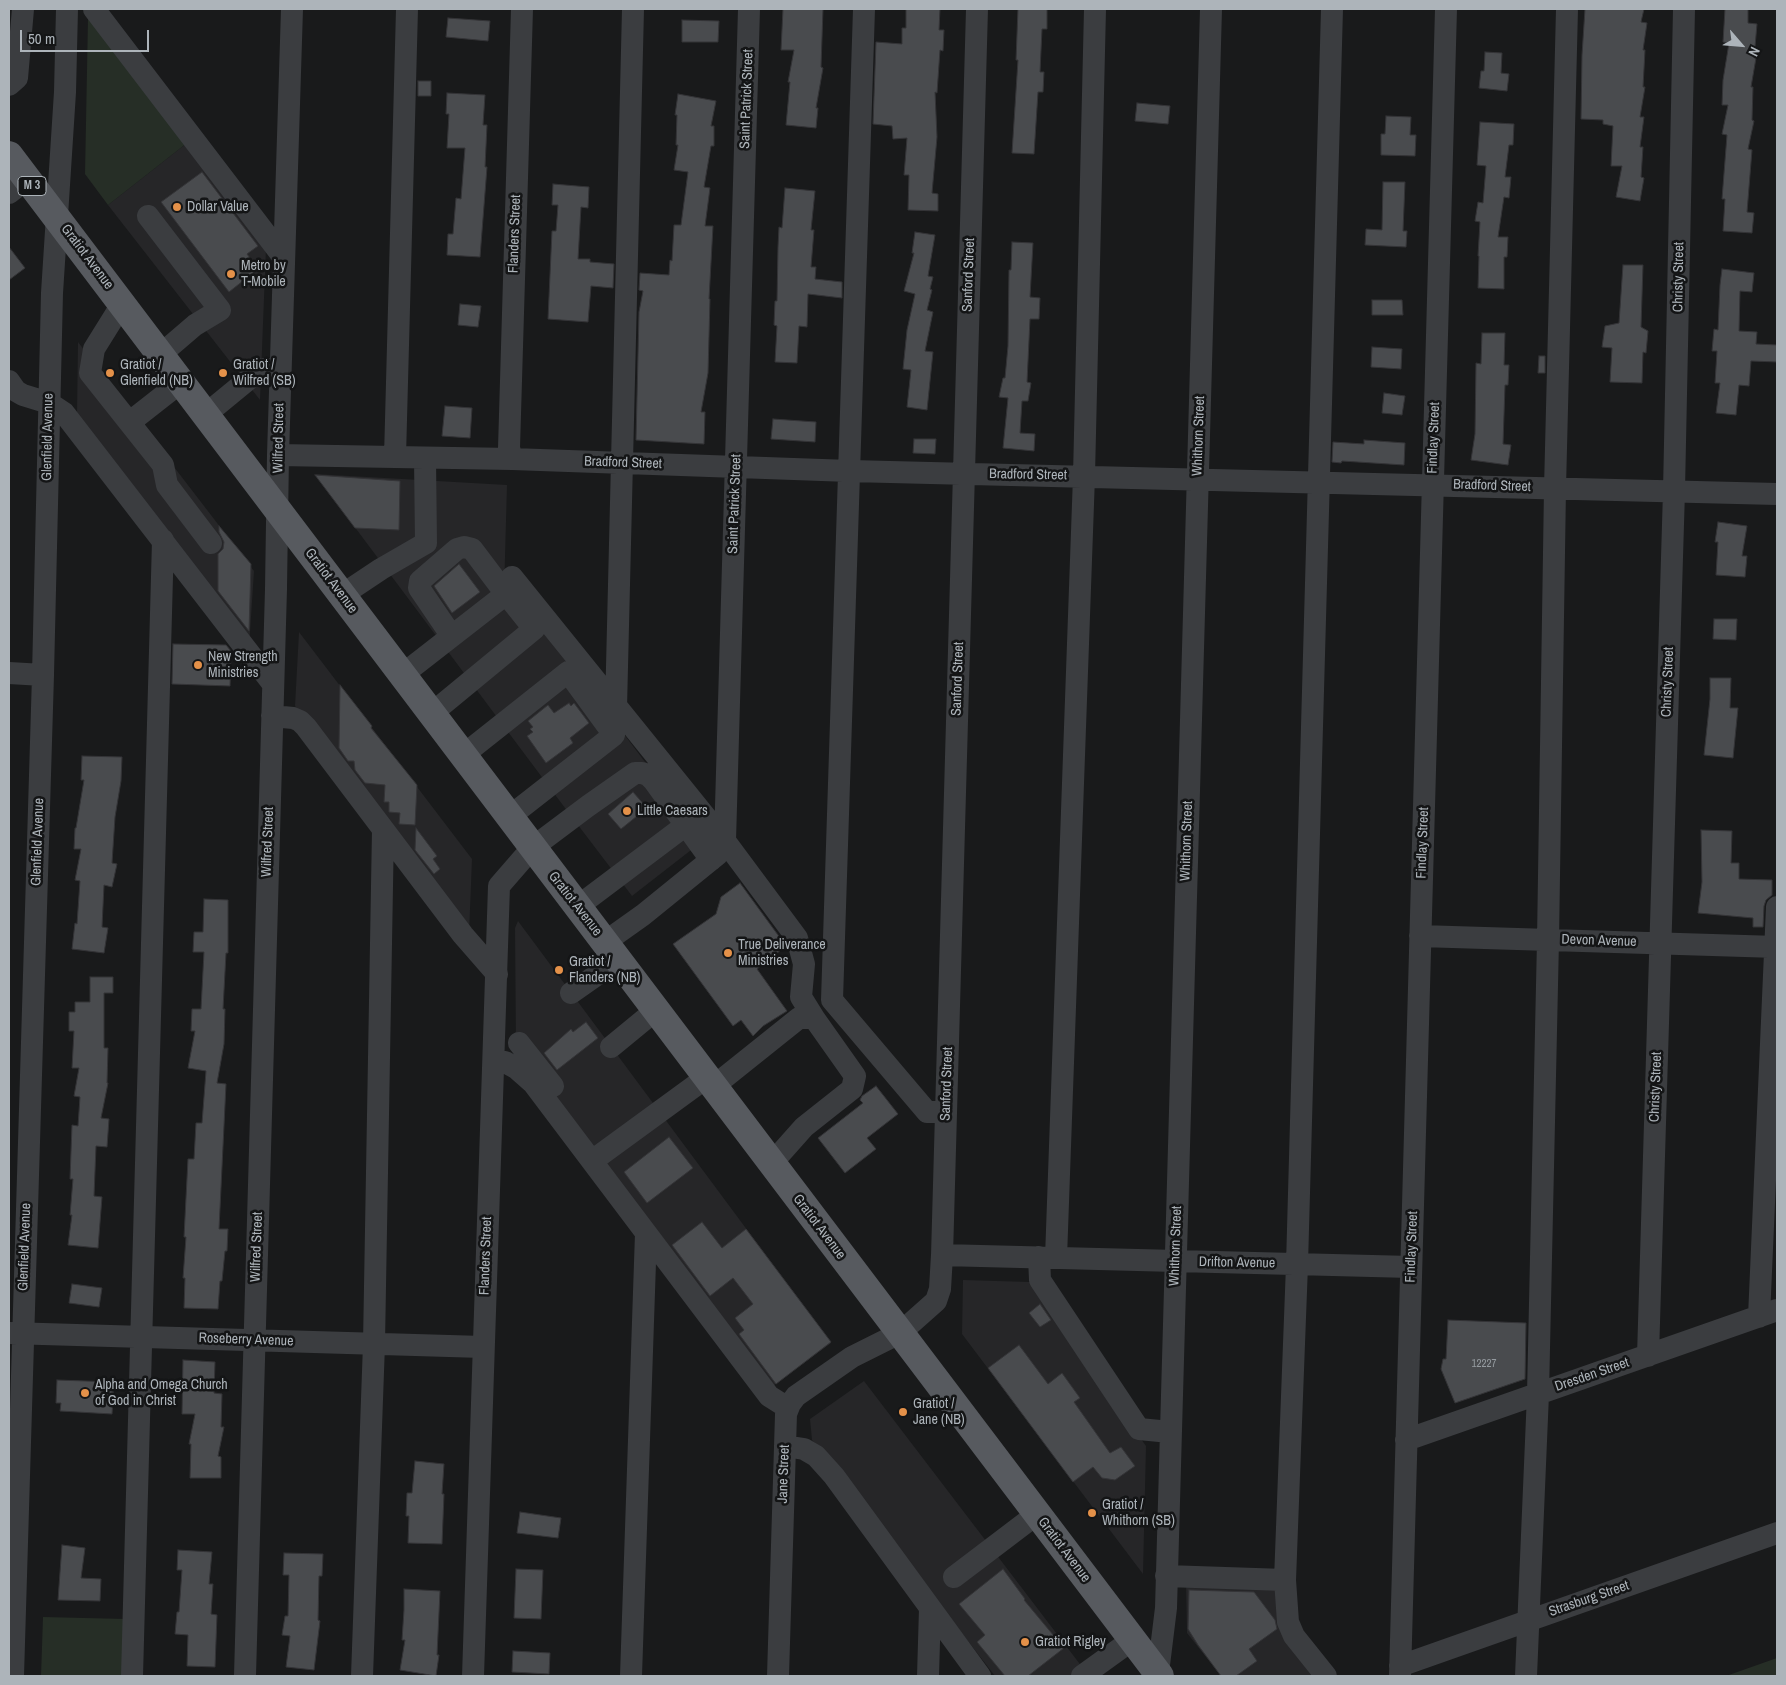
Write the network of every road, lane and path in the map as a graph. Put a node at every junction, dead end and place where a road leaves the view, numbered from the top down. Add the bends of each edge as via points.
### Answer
1 (23, 9) edge
2 (67, 9) edge
3 (94, 9) edge
4 (292, 9) edge
5 (407, 9) edge
6 (522, 9) edge
7 (633, 9) edge
8 (749, 9) edge
9 (864, 9) edge
10 (977, 9) edge
11 (1095, 9) edge
12 (1211, 9) edge
13 (1332, 9) edge
14 (1446, 9) edge
15 (1567, 9) edge
16 (1684, 9) edge
17 (9, 85) edge
18 (9, 155) edge
19 (18, 186) edge
20 (148, 216) dead end
21 (56, 217) junction
22 (284, 258) junction
23 (122, 304) junction
24 (160, 355) junction
25 (280, 369) junction
26 (9, 380) edge
27 (181, 382) junction
28 (49, 403) junction
29 (206, 415) junction
30 (130, 422) junction
31 (278, 456) junction
32 (395, 457) junction
33 (425, 458) junction
34 (512, 459) junction
35 (621, 463) junction
36 (737, 466) junction
37 (850, 471) junction
38 (964, 473) junction
39 (1084, 476) junction
40 (1197, 478) junction
41 (1318, 481) junction
42 (1433, 484) junction
43 (1555, 488) junction
44 (1674, 491) junction
45 (1777, 494) edge
46 (278, 510) junction
47 (162, 540) junction
48 (211, 543) dead end
49 (509, 585) junction
50 (342, 595) junction
51 (534, 629) junction
52 (451, 635) junction
53 (568, 672) junction
54 (9, 673) edge
55 (43, 675) junction
56 (402, 675) junction
57 (273, 684) junction
58 (616, 708) junction
59 (431, 714) junction
60 (272, 716) junction
61 (462, 756) junction
62 (509, 817) junction
63 (686, 825) junction
64 (383, 829) junction
65 (725, 841) junction
66 (532, 848) junction
67 (711, 860) junction
68 (577, 907) junction
69 (1777, 907) edge
70 (1420, 936) junction
71 (1548, 940) junction
72 (1661, 943) junction
73 (1777, 947) edge
74 (611, 951) junction
75 (497, 974) junction
76 (571, 994) dead end
77 (656, 1010) junction
78 (814, 1018) junction
79 (611, 1047) dead end
80 (509, 1054) junction
81 (710, 1082) junction
82 (946, 1112) junction
83 (592, 1161) junction
84 (772, 1163) junction
85 (646, 1233) junction
86 (942, 1255) junction
87 (1048, 1257) junction
88 (1175, 1262) junction
89 (1297, 1265) junction
90 (1411, 1267) junction
91 (1768, 1314) edge
92 (16, 1333) edge
93 (900, 1333) junction
94 (141, 1337) junction
95 (255, 1340) junction
96 (374, 1344) junction
97 (483, 1348) junction
98 (1648, 1356) junction
99 (1538, 1394) junction
100 (788, 1408) junction
101 (1170, 1432) junction
102 (1406, 1440) junction
103 (785, 1446) junction
104 (1037, 1514) junction
105 (1777, 1533) edge
106 (1166, 1576) junction
107 (954, 1577) dead end
108 (1286, 1580) junction
109 (930, 1608) junction
110 (1529, 1620) junction
111 (1132, 1640) junction
112 (1400, 1671) edge
113 (1157, 1675) edge
114 (13, 1676) edge
115 (132, 1676) edge
116 (245, 1676) edge
117 (362, 1676) edge
118 (473, 1676) edge
119 (631, 1676) edge
120 (778, 1676) edge
121 (928, 1676) edge
122 (980, 1676) edge
123 (1082, 1676) edge
124 (1326, 1676) edge
125 (1526, 1676) edge

1 - 17 street via 17,78
2 - 21 street, Glenfield Avenue
3 - 22 street
4 - 22 street, Wilfred Street
5 - 32 street
6 - 34 street, Flanders Street via 509,448
7 - 35 street
8 - 36 street, Saint Patrick Street
9 - 37 street
10 - 38 street, Sanford Street
11 - 39 street
12 - 40 street, Whithorn Street
13 - 41 street
14 - 42 street, Findlay Street
15 - 43 street
16 - 44 street, Christy Street
18 - 19 main road, Gratiot Avenue / M 3
19 - 21 main road, Gratiot Avenue / M 3
20 - 24 street via 220,310 195,324
21 - 23 main road, Gratiot Avenue / M 3
21 - 28 street, Glenfield Avenue
22 - 25 street, Wilfred Street
23 - 24 main road, Gratiot Avenue / M 3
23 - 30 street via 94,349 90,372
24 - 27 main road, Gratiot Avenue / M 3
25 - 29 street via 261,369
25 - 31 street, Wilfred Street
26 - 28 street via 22,395
27 - 29 main road, Gratiot Avenue / M 3
27 - 30 street
28 - 47 street via 64,413
28 - 55 street, Glenfield Avenue
29 - 46 main road, Gratiot Avenue / M 3
30 - 48 street via 163,465 167,485
31 - 32 street, Bradford Street
31 - 46 street, Wilfred Street
32 - 33 street, Bradford Street
33 - 34 street, Bradford Street
33 - 50 street via 426,543
34 - 35 street, Bradford Street
35 - 36 street, Bradford Street
35 - 58 street
36 - 37 street, Bradford Street
36 - 65 street, Saint Patrick Street
37 - 38 street, Bradford Street
37 - 82 street via 832,1000 927,1112
38 - 39 street, Bradford Street
38 - 82 street, Sanford Street
39 - 40 street, Bradford Street
39 - 87 street
40 - 41 street, Bradford Street
40 - 88 street, Whithorn Street
41 - 42 street, Bradford Street
41 - 89 street
42 - 43 street, Bradford Street
42 - 70 street, Findlay Street
43 - 44 street, Bradford Street
43 - 71 street
44 - 45 street, Bradford Street
44 - 72 street, Christy Street
46 - 50 main road, Gratiot Avenue / M 3
46 - 57 street, Wilfred Street
47 - 57 street
47 - 94 street
49 - 51 street
49 - 52 street
49 - 52 street via 472,549 464,546 425,575 419,588
49 - 58 street
50 - 56 main road, Gratiot Avenue / M 3
51 - 53 street
51 - 59 street
52 - 56 street
53 - 61 street
53 - 62 street via 614,735
54 - 55 street
55 - 92 street, Glenfield Avenue
56 - 59 main road, Gratiot Avenue / M 3
57 - 60 street, Wilfred Street
58 - 65 street
59 - 61 main road, Gratiot Avenue / M 3
60 - 64 street via 293,718 306,727
60 - 95 street, Wilfred Street
61 - 62 main road, Gratiot Avenue / M 3
62 - 66 main road, Gratiot Avenue / M 3
63 - 66 street, Flanders Street via 654,781 642,773 635,773
63 - 67 street
63 - 68 street
64 - 75 street via 463,935
64 - 96 street
65 - 67 street
65 - 78 street via 797,938 804,964 801,997
66 - 68 main road, Gratiot Avenue / M 3
66 - 75 street, Flanders Street via 499,886
67 - 74 street via 643,915
68 - 74 main road, Gratiot Avenue / M 3
69 - 73 street
70 - 71 street, Devon Avenue
70 - 90 street, Findlay Street
71 - 72 street, Devon Avenue
71 - 99 street
72 - 73 street, Devon Avenue
72 - 98 street, Christy Street
73 - 91 street
74 - 76 street
74 - 77 main road, Gratiot Avenue / M 3
75 - 80 street, Flanders Street
77 - 79 street
77 - 81 main road, Gratiot Avenue / M 3
78 - 81 street via 799,1018
78 - 84 street via 855,1076 852,1089 804,1127
80 - 83 street via 516,1068 552,1097
80 - 97 street, Flanders Street
81 - 83 street
81 - 84 main road, Gratiot Avenue / M 3
82 - 86 street, Sanford Street
83 - 85 street
84 - 93 main road, Gratiot Avenue / M 3
85 - 100 street via 769,1396
85 - 119 street
86 - 87 street, Drifton Avenue
86 - 93 street, Sanford Street via 936,1301
87 - 88 street, Drifton Avenue
87 - 101 street via 1040,1280 1139,1429
88 - 89 street, Drifton Avenue
88 - 101 street, Whithorn Street
89 - 90 street, Drifton Avenue
89 - 108 street
90 - 102 street, Findlay Street
91 - 98 street, Dresden Street
92 - 94 street, Roseberry Avenue
92 - 114 street, Glenfield Avenue
93 - 100 street via 852,1357 796,1396
93 - 104 main road, Gratiot Avenue / M 3
94 - 95 street, Roseberry Avenue
94 - 115 street
95 - 96 street, Roseberry Avenue
95 - 116 street, Wilfred Street
96 - 97 street, Roseberry Avenue
96 - 117 street
97 - 118 street, Flanders Street
98 - 99 street, Dresden Street
99 - 102 street, Dresden Street
99 - 110 street
100 - 103 street, Jane Street
101 - 106 street, Whithorn Street
102 - 112 street, Findlay Street
103 - 109 street via 804,1449 816,1456 834,1476
103 - 120 street, Jane Street
104 - 107 street
104 - 111 main road, Gratiot Avenue / M 3
105 - 110 street, Strasburg Street
106 - 108 street
106 - 113 street, Whithorn Street via 1166,1608
108 - 124 street via 1288,1622 1294,1636
109 - 121 street
109 - 122 street
110 - 112 street, Strasburg Street
110 - 125 street
111 - 113 main road, Gratiot Avenue / M 3
111 - 123 street

